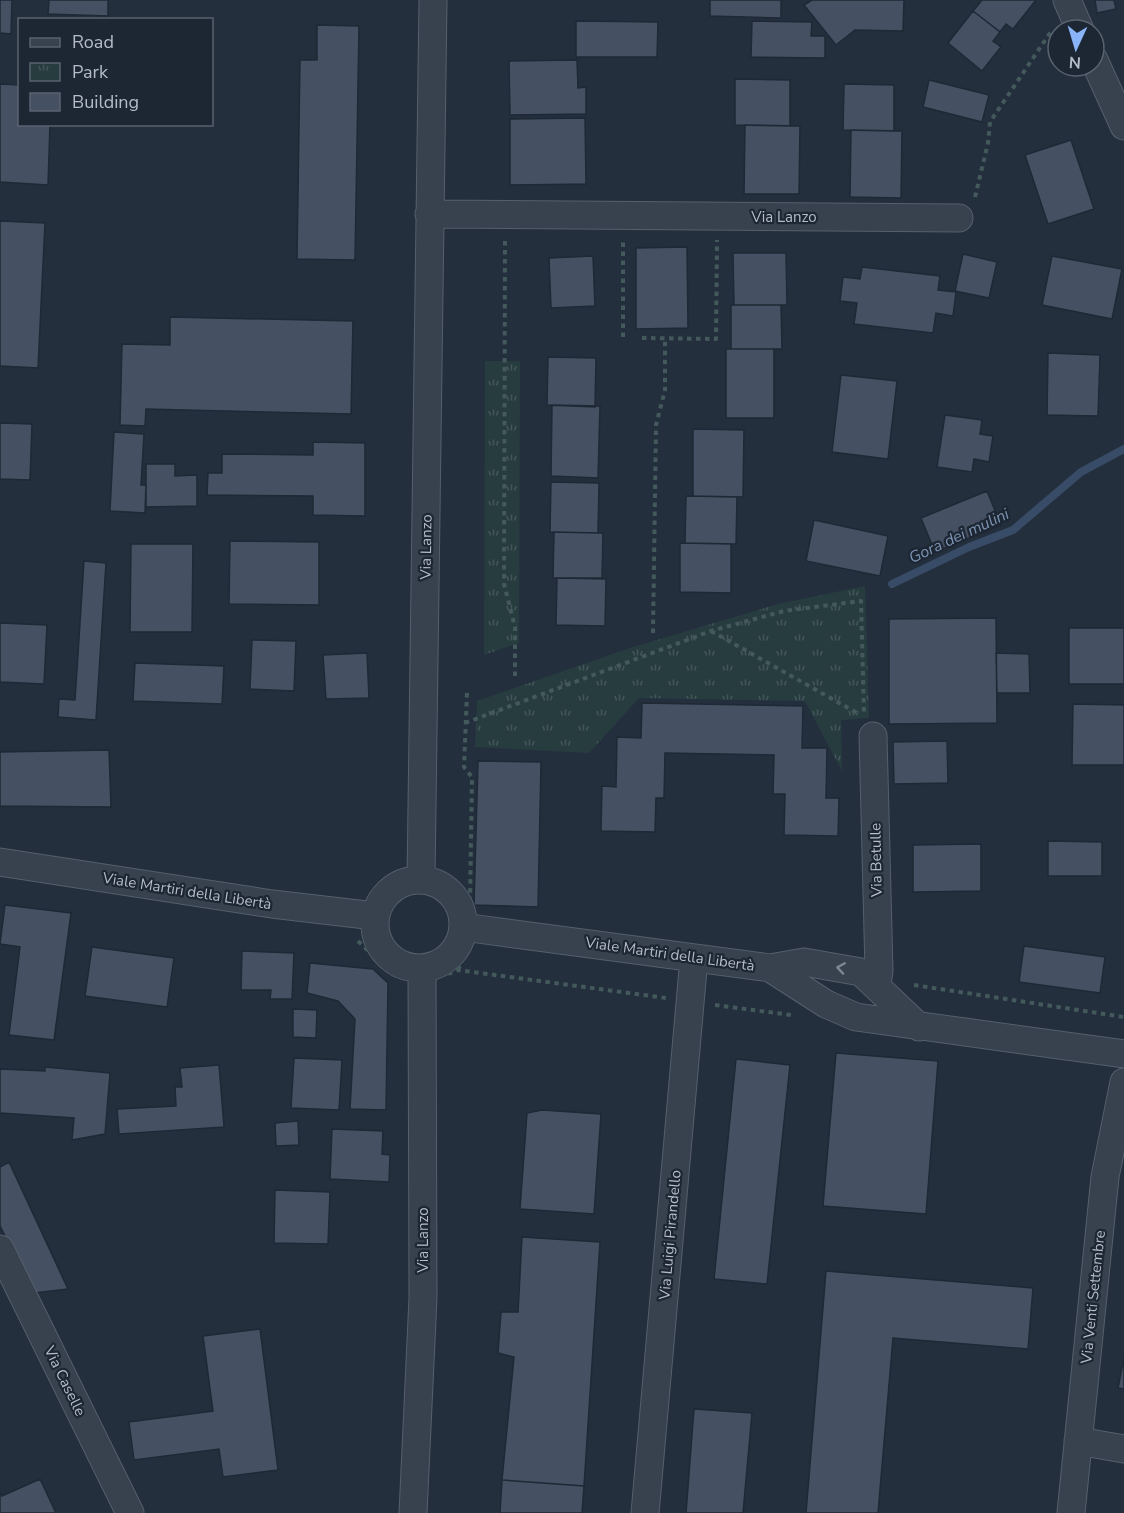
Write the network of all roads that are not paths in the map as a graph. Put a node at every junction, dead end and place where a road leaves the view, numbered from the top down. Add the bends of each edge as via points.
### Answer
1 (433, 0) edge
2 (1102, 78) edge
3 (1124, 126) edge
4 (429, 214) junction
5 (959, 218) road end
6 (873, 736) dead end
7 (0, 862) edge
8 (421, 880) junction
9 (375, 916) junction
10 (466, 927) junction
11 (694, 958) junction
12 (422, 968) junction
13 (770, 968) junction
14 (877, 984) junction
15 (919, 1027) junction
16 (1124, 1054) edge
17 (1124, 1082) edge
18 (0, 1249) edge
19 (1078, 1441) junction
20 (1124, 1449) edge
21 (130, 1513) edge
22 (413, 1513) edge
23 (645, 1513) edge
24 (1071, 1513) edge

1 - 4 street, Via Lanzo
2 - 3 street
4 - 5 street, Via Lanzo
4 - 8 street, Via Lanzo
6 - 14 street, Via Betulle
7 - 9 street, Viale Martiri della Libertà
8 - 9 street via 405,882 391,890
8 - 10 street via 438,884 452,895
9 - 12 street via 375,929 386,953 409,967
10 - 11 street, Viale Martiri della Libertà
10 - 12 street via 445,959
11 - 13 street, Viale Martiri della Libertà
11 - 23 street, Via Luigi Pirandello
12 - 22 street, Via Lanzo via 423,1298
14 -> 13 street, Viale Martiri della Libertà via 861,972 804,962
13 - 15 street, Viale Martiri della Libertà via 826,1004 856,1017
14 - 15 street, Viale Martiri della Libertà
15 - 16 street, Viale Martiri della Libertà
17 - 19 street, Via Venti Settembre via 1105,1177
18 - 21 street, Via Caselle
19 - 20 street
19 - 24 street, Via Venti Settembre

